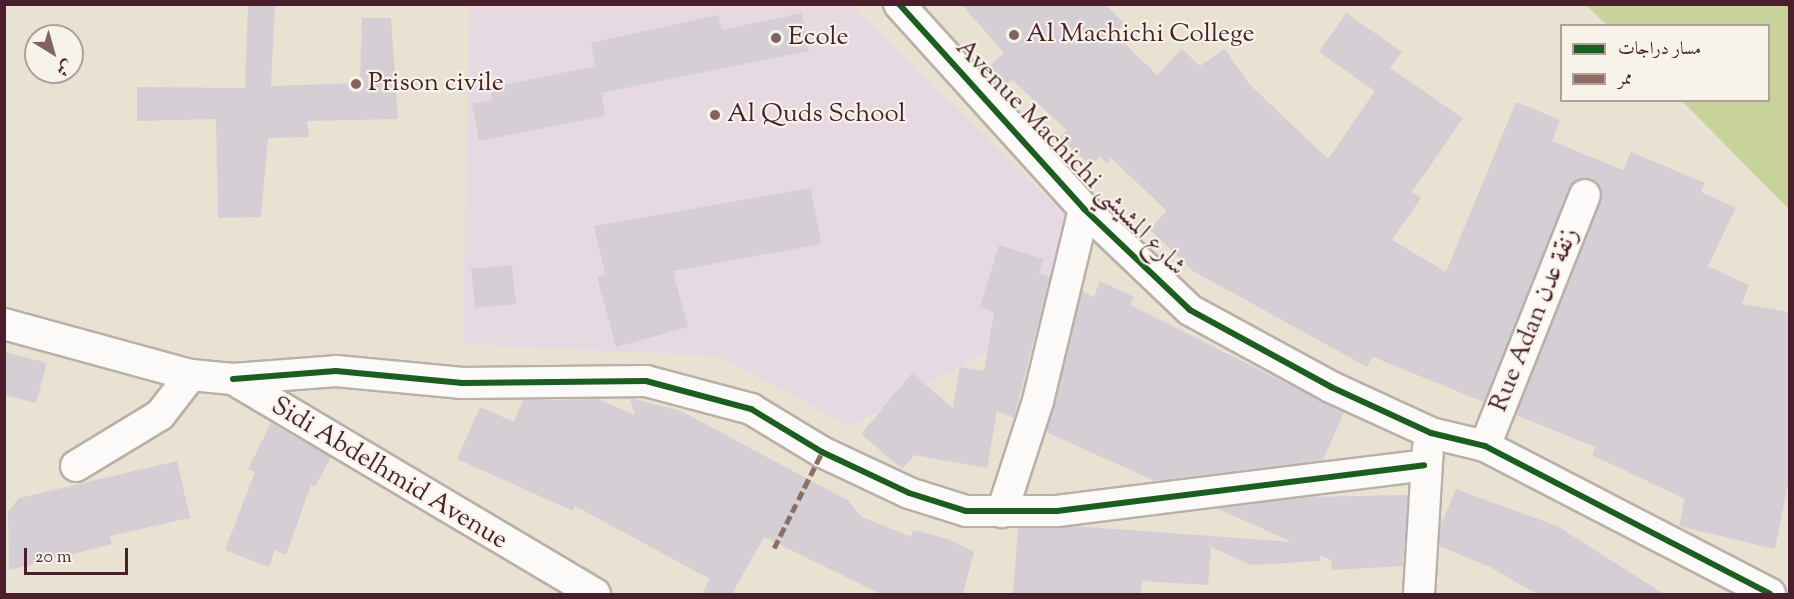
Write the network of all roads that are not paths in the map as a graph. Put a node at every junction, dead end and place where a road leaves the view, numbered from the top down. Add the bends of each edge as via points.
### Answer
1 (899, 4) edge
2 (1585, 195) dead end
3 (1084, 209) junction
4 (4, 324) edge
5 (191, 375) junction
6 (232, 379) junction
7 (1431, 433) junction
8 (1485, 446) junction
9 (1424, 465) junction
10 (76, 466) dead end
11 (1002, 513) junction
12 (595, 594) edge
13 (1419, 594) edge
14 (1770, 594) edge

1 - 3 street, Avenue Machichi شارع المشيشي
2 - 8 street, Rue Adan زنقة عدن
3 - 7 street, Avenue Machichi شارع المشيشي via 1190,310 1331,387
3 - 11 street via 1038,400
4 - 5 street, Sidi Abdelhmid Avenue
5 - 6 street, Sidi Abdelhmid Avenue
5 - 10 street via 160,416
6 - 11 street via 336,371 451,383 646,381 751,409 822,452 909,493 966,511
6 - 12 street, Sidi Abdelhmid Avenue
7 - 8 street, Avenue Machichi شارع المشيشي
7 - 9 street
8 - 14 street, Avenue Machichi شارع المشيشي
9 - 11 street via 1057,512
9 - 13 street

